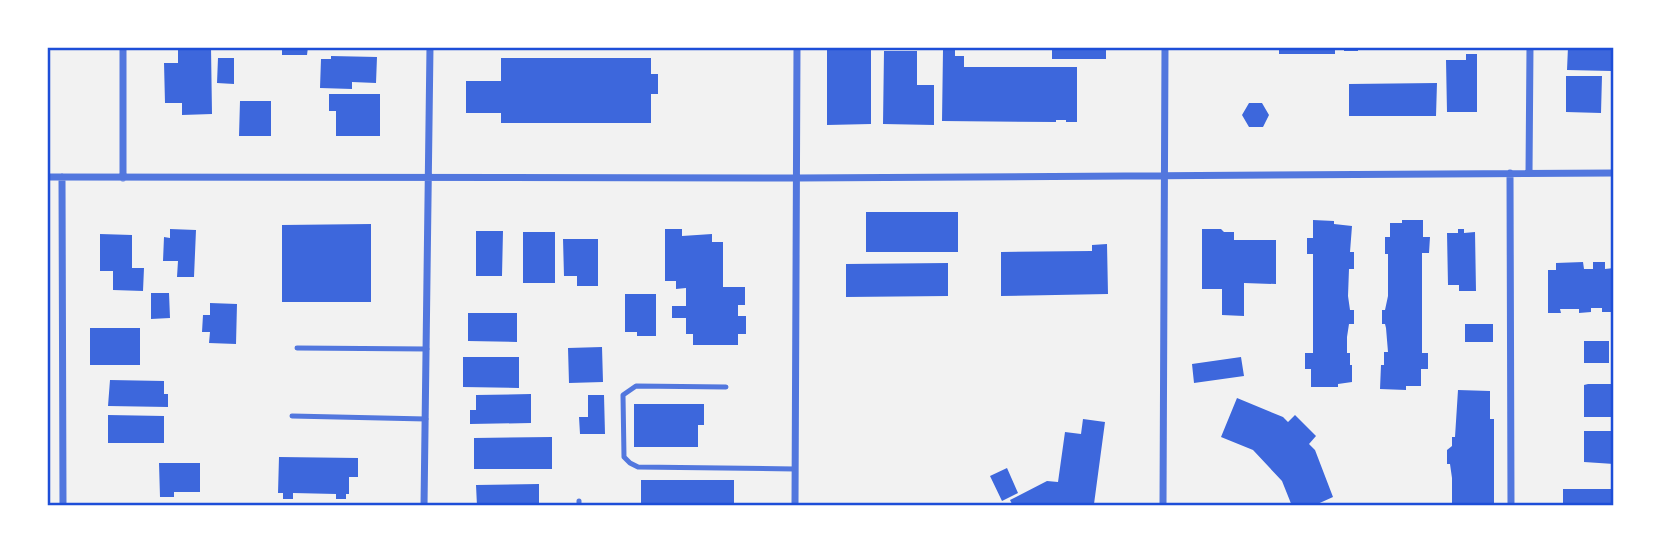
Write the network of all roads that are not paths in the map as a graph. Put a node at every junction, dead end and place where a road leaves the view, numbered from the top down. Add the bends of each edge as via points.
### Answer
1 (123, 47) edge
2 (429, 47) edge
3 (797, 47) edge
4 (1165, 47) edge
5 (1530, 47) edge
6 (1510, 173) junction
7 (1529, 173) junction
8 (1614, 173) edge
9 (1165, 175) junction
10 (47, 177) edge
11 (61, 177) junction
12 (123, 178) junction
13 (429, 178) junction
14 (797, 178) junction
15 (297, 348) dead end
16 (426, 349) junction
17 (726, 387) dead end
18 (292, 416) dead end
19 (426, 419) junction
20 (795, 469) junction
21 (63, 506) edge
22 (424, 506) edge
23 (795, 506) edge
24 (1163, 506) edge
25 (1511, 506) edge

1 - 12 street
2 - 13 street
3 - 14 street
4 - 9 street
5 - 7 street
6 - 7 street
6 - 9 street
6 - 25 street
7 - 8 street
9 - 14 street
9 - 24 street
10 - 11 street
11 - 12 street
11 - 21 street
12 - 13 street
13 - 14 street
13 - 16 street
14 - 20 street
15 - 16 lane
16 - 19 street
17 - 20 lane via 630,388 623,395 624,457 638,467
18 - 19 lane
19 - 22 street
20 - 23 street

